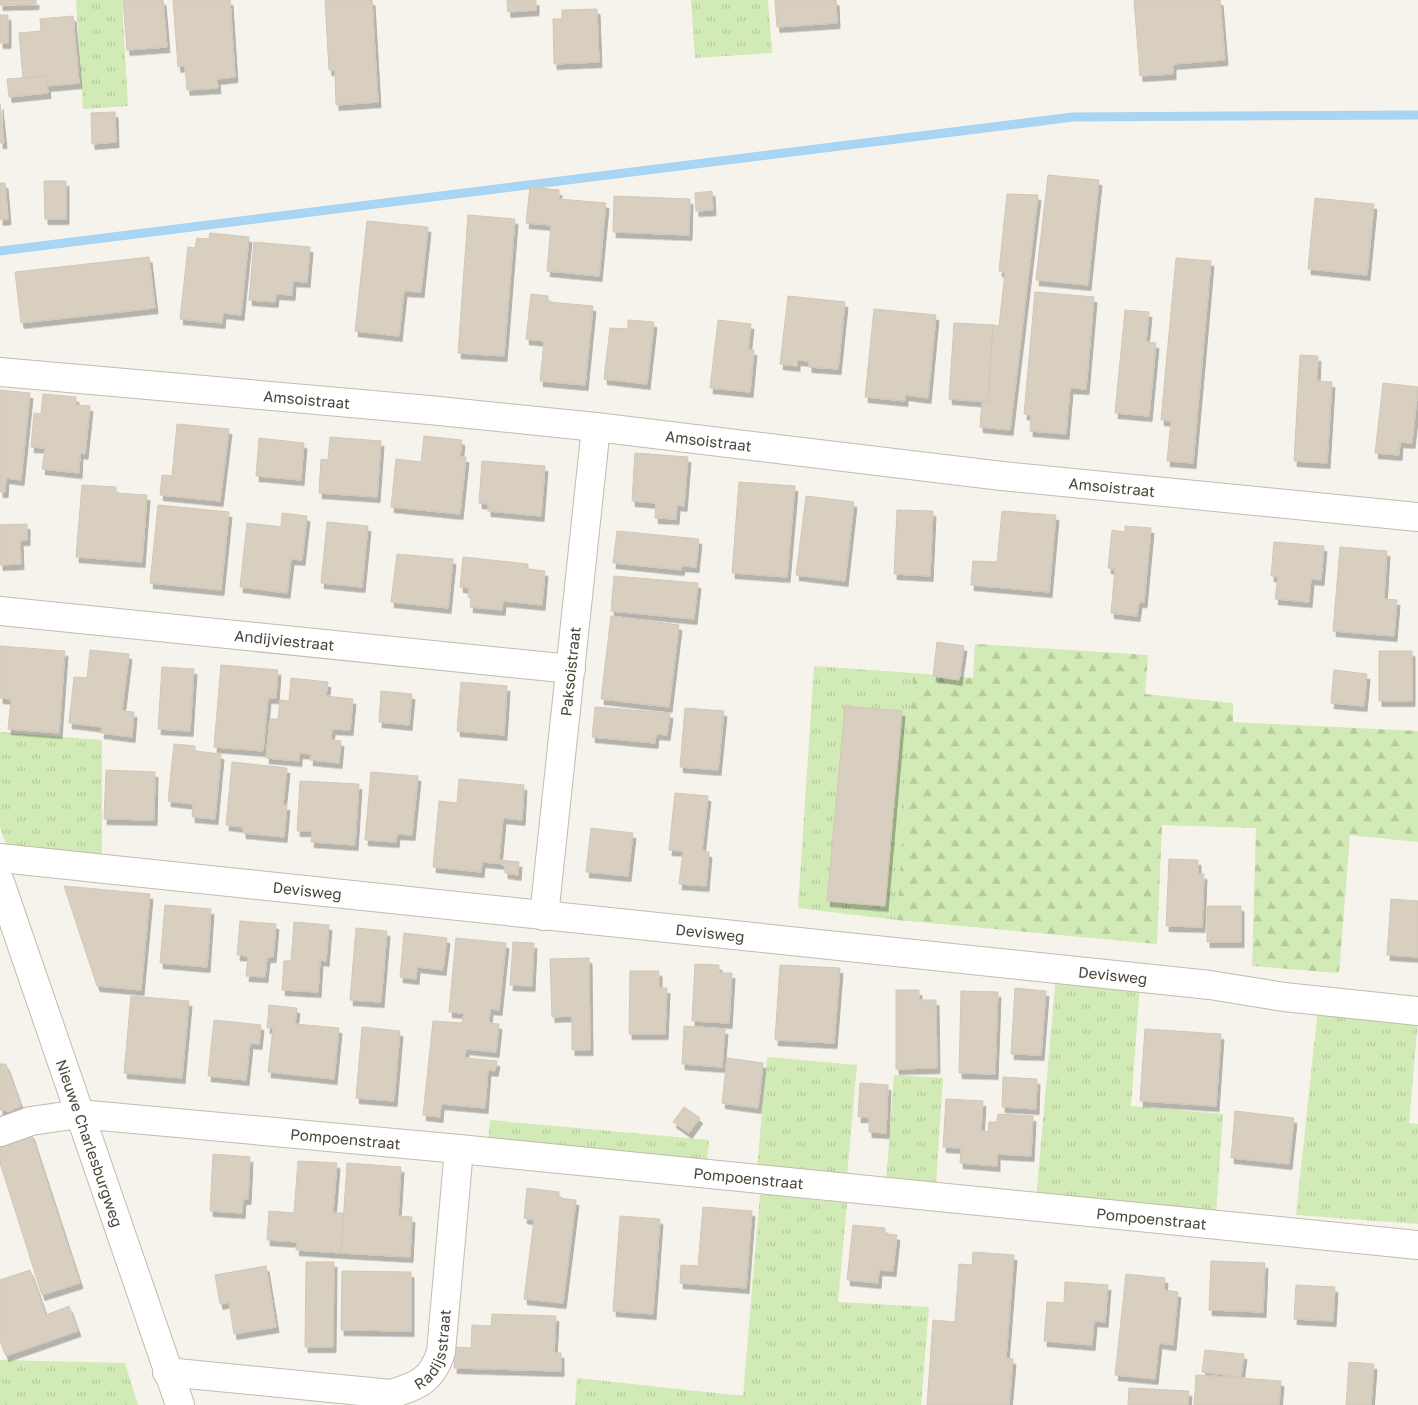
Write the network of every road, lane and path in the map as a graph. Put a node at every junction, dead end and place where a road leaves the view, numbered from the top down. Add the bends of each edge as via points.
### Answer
1 (0, 372) edge
2 (596, 427) junction
3 (1418, 517) edge
4 (0, 611) edge
5 (570, 669) junction
6 (0, 858) edge
7 (0, 882) edge
8 (544, 916) junction
9 (1418, 1011) edge
10 (79, 1114) junction
11 (0, 1132) edge
12 (459, 1149) junction
13 (1418, 1245) edge
14 (168, 1372) junction
15 (180, 1405) edge

1 - 2 street, Amsoistraat
2 - 3 street, Amsoistraat via 1002,476
2 - 5 street, Paksoistraat
4 - 5 street, Andijviestraat
5 - 8 street, Paksoistraat
6 - 8 street, Devisweg
7 - 10 street, Nieuwe Charlesburgweg
8 - 9 street, Devisweg via 1200,984 1284,997
10 - 11 street, Pompoenstraat via 31,1121
10 - 12 street, Pompoenstraat
10 - 14 street, Nieuwe Charlesburgweg
12 - 13 street, Pompoenstraat
12 - 14 street, Radijsstraat via 441,1352 436,1368 415,1387 391,1394
14 - 15 street, Nieuwe Charlesburgweg

